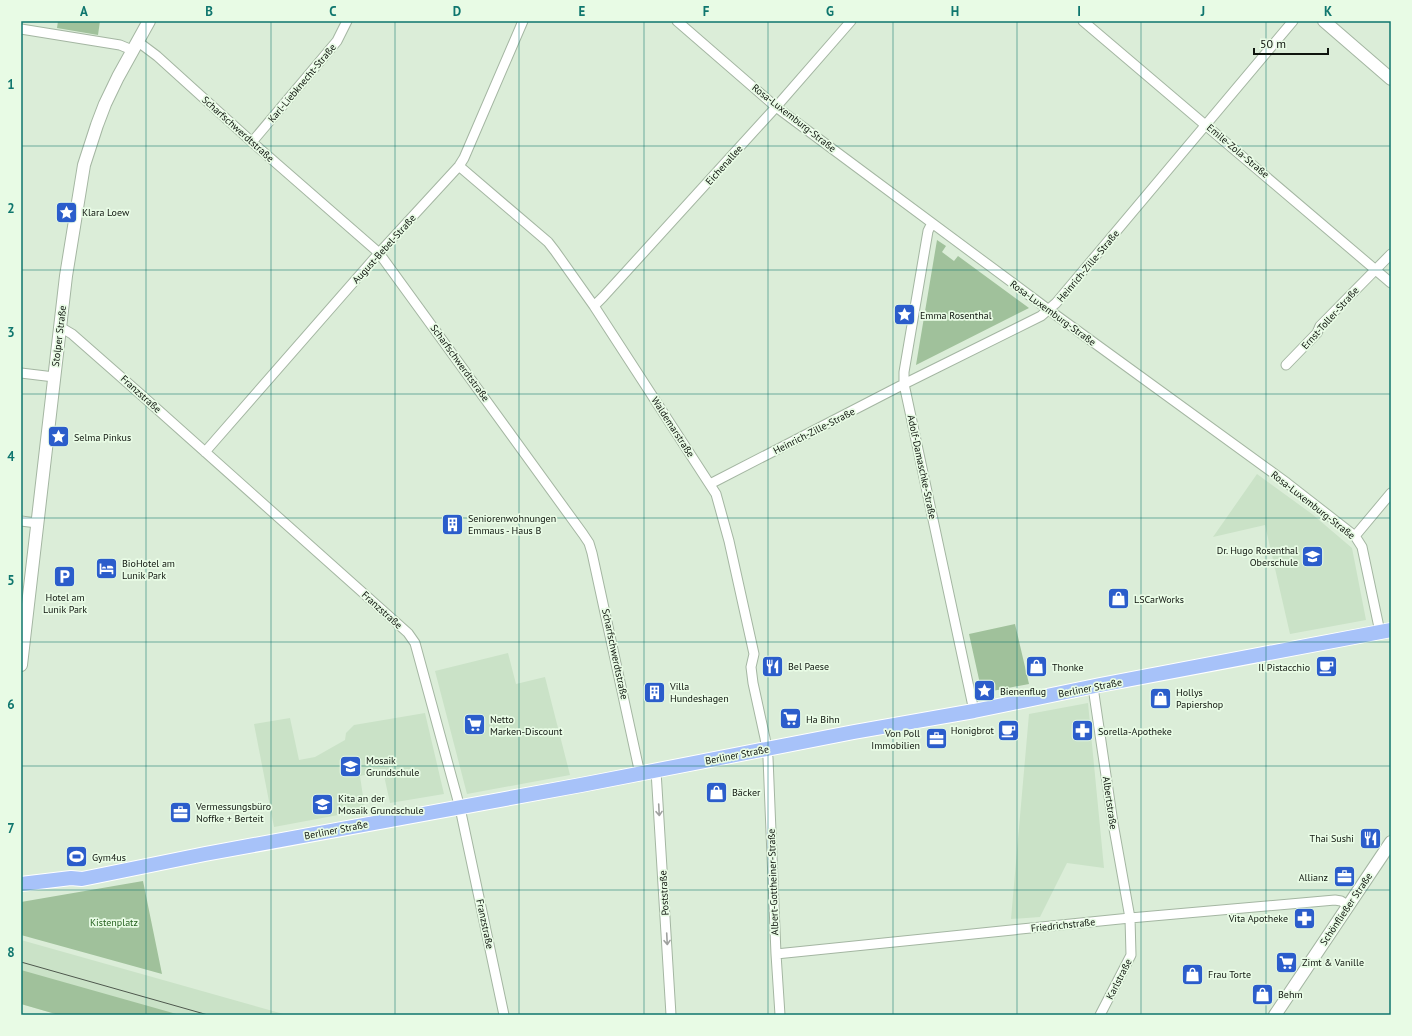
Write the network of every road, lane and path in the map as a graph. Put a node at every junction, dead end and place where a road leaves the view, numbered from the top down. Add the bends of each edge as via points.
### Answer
1 (149, 21) edge
2 (347, 21) edge
3 (523, 21) edge
4 (677, 21) edge
5 (851, 21) edge
6 (1083, 21) edge
7 (1293, 21) edge
8 (1324, 21) edge
9 (21, 29) edge
10 (135, 45) junction
11 (1391, 79) edge
12 (776, 107) junction
13 (1206, 125) junction
14 (252, 142) junction
15 (459, 166) junction
16 (932, 223) junction
17 (379, 253) junction
18 (1391, 254) edge
19 (1375, 269) junction
20 (1391, 283) edge
21 (594, 306) junction
22 (1049, 310) junction
23 (60, 327) junction
24 (1286, 365) dead end
25 (21, 373) edge
26 (54, 377) junction
27 (904, 384) junction
28 (205, 452) junction
29 (710, 484) junction
30 (1391, 493) edge
31 (21, 521) edge
32 (37, 523) junction
33 (1355, 536) junction
34 (1386, 631) edge
35 (21, 665) edge
36 (1093, 687) junction
37 (974, 711) junction
38 (767, 749) junction
39 (656, 771) junction
40 (640, 774) junction
41 (460, 808) junction
42 (1391, 842) edge
43 (82, 879) junction
44 (21, 884) edge
45 (21, 894) edge
46 (1349, 906) junction
47 (1130, 918) junction
48 (776, 954) junction
49 (504, 1015) edge
50 (671, 1015) edge
51 (780, 1015) edge
52 (1100, 1015) edge
53 (1275, 1015) edge

1 - 10 main road, Stolper Straße
2 - 14 street, Karl-Liebknecht-Straße via 337,41
3 - 15 street, August-Bebel-Straße
4 - 12 street, Rosa-Luxemburg-Straße
5 - 12 street, Eichenallee
6 - 13 street, Emile-Zola-Straße
7 - 13 street, Heinrich-Zille-Straße
8 - 11 main road
9 - 10 street, Scharfschwerdtstraße via 120,45
10 - 14 street, Scharfschwerdtstraße via 156,56
10 - 23 main road, Stolper Straße via 100,118 84,165
12 - 16 street, Rosa-Luxemburg-Straße
12 - 21 street, Eichenallee
13 - 19 street, Emile-Zola-Straße
13 - 22 street, Heinrich-Zille-Straße
14 - 17 street, Scharfschwerdtstraße
15 - 17 street, August-Bebel-Straße
15 - 21 street, Waldemarstraße via 548,242
16 - 22 street, Rosa-Luxemburg-Straße
16 - 27 street, Adolf-Damaschke-Straße via 925,246
17 - 28 street, August-Bebel-Straße
17 - 40 street, Scharfschwerdtstraße via 589,543
18 - 19 street, Ernst-Toller-Straße
19 - 20 street, Emile-Zola-Straße
19 - 24 street, Ernst-Toller-Straße
21 - 29 street, Waldemarstraße
22 - 27 street, Heinrich-Zille-Straße via 1006,335
22 - 33 street, Rosa-Luxemburg-Straße via 1287,482
23 - 26 main road, Stolper Straße
23 - 28 street, Franzstraße via 72,334
25 - 26 street
26 - 32 main road, Stolper Straße
27 - 29 street, Heinrich-Zille-Straße
27 - 37 street, Adolf-Damaschke-Straße
28 - 41 street, Franzstraße via 408,633 419,655
29 - 38 street, Waldemarstraße via 716,494 729,541 753,648 753,683
30 - 33 street
31 - 32 street
32 - 35 main road, Stolper Straße
33 - 34 street, Rosa-Luxemburg-Straße via 1362,547
34 - 36 main road, Berliner Straße
36 - 37 main road, Berliner Straße
36 - 47 street, Albertstraße
37 - 38 main road, Berliner Straße
38 - 39 main road, Berliner Straße
38 - 48 street, Albert-Gottheiner-Straße
39 - 40 main road, Berliner Straße
39 -> 50 street, Poststraße
40 - 41 main road, Berliner Straße
41 - 43 main road, Berliner Straße
41 - 49 street, Franzstraße
42 - 46 main road, Schönfließer Straße
43 - 44 main road, Berliner Straße
43 - 45 main road, Berliner Straße via 72,884
46 - 47 street, Friedrichstraße via 1335,900
46 - 53 main road, Schönfließer Straße
47 - 48 street, Friedrichstraße
47 - 52 street, Karlstraße via 1131,955
48 - 51 street, Albert-Gottheiner-Straße

